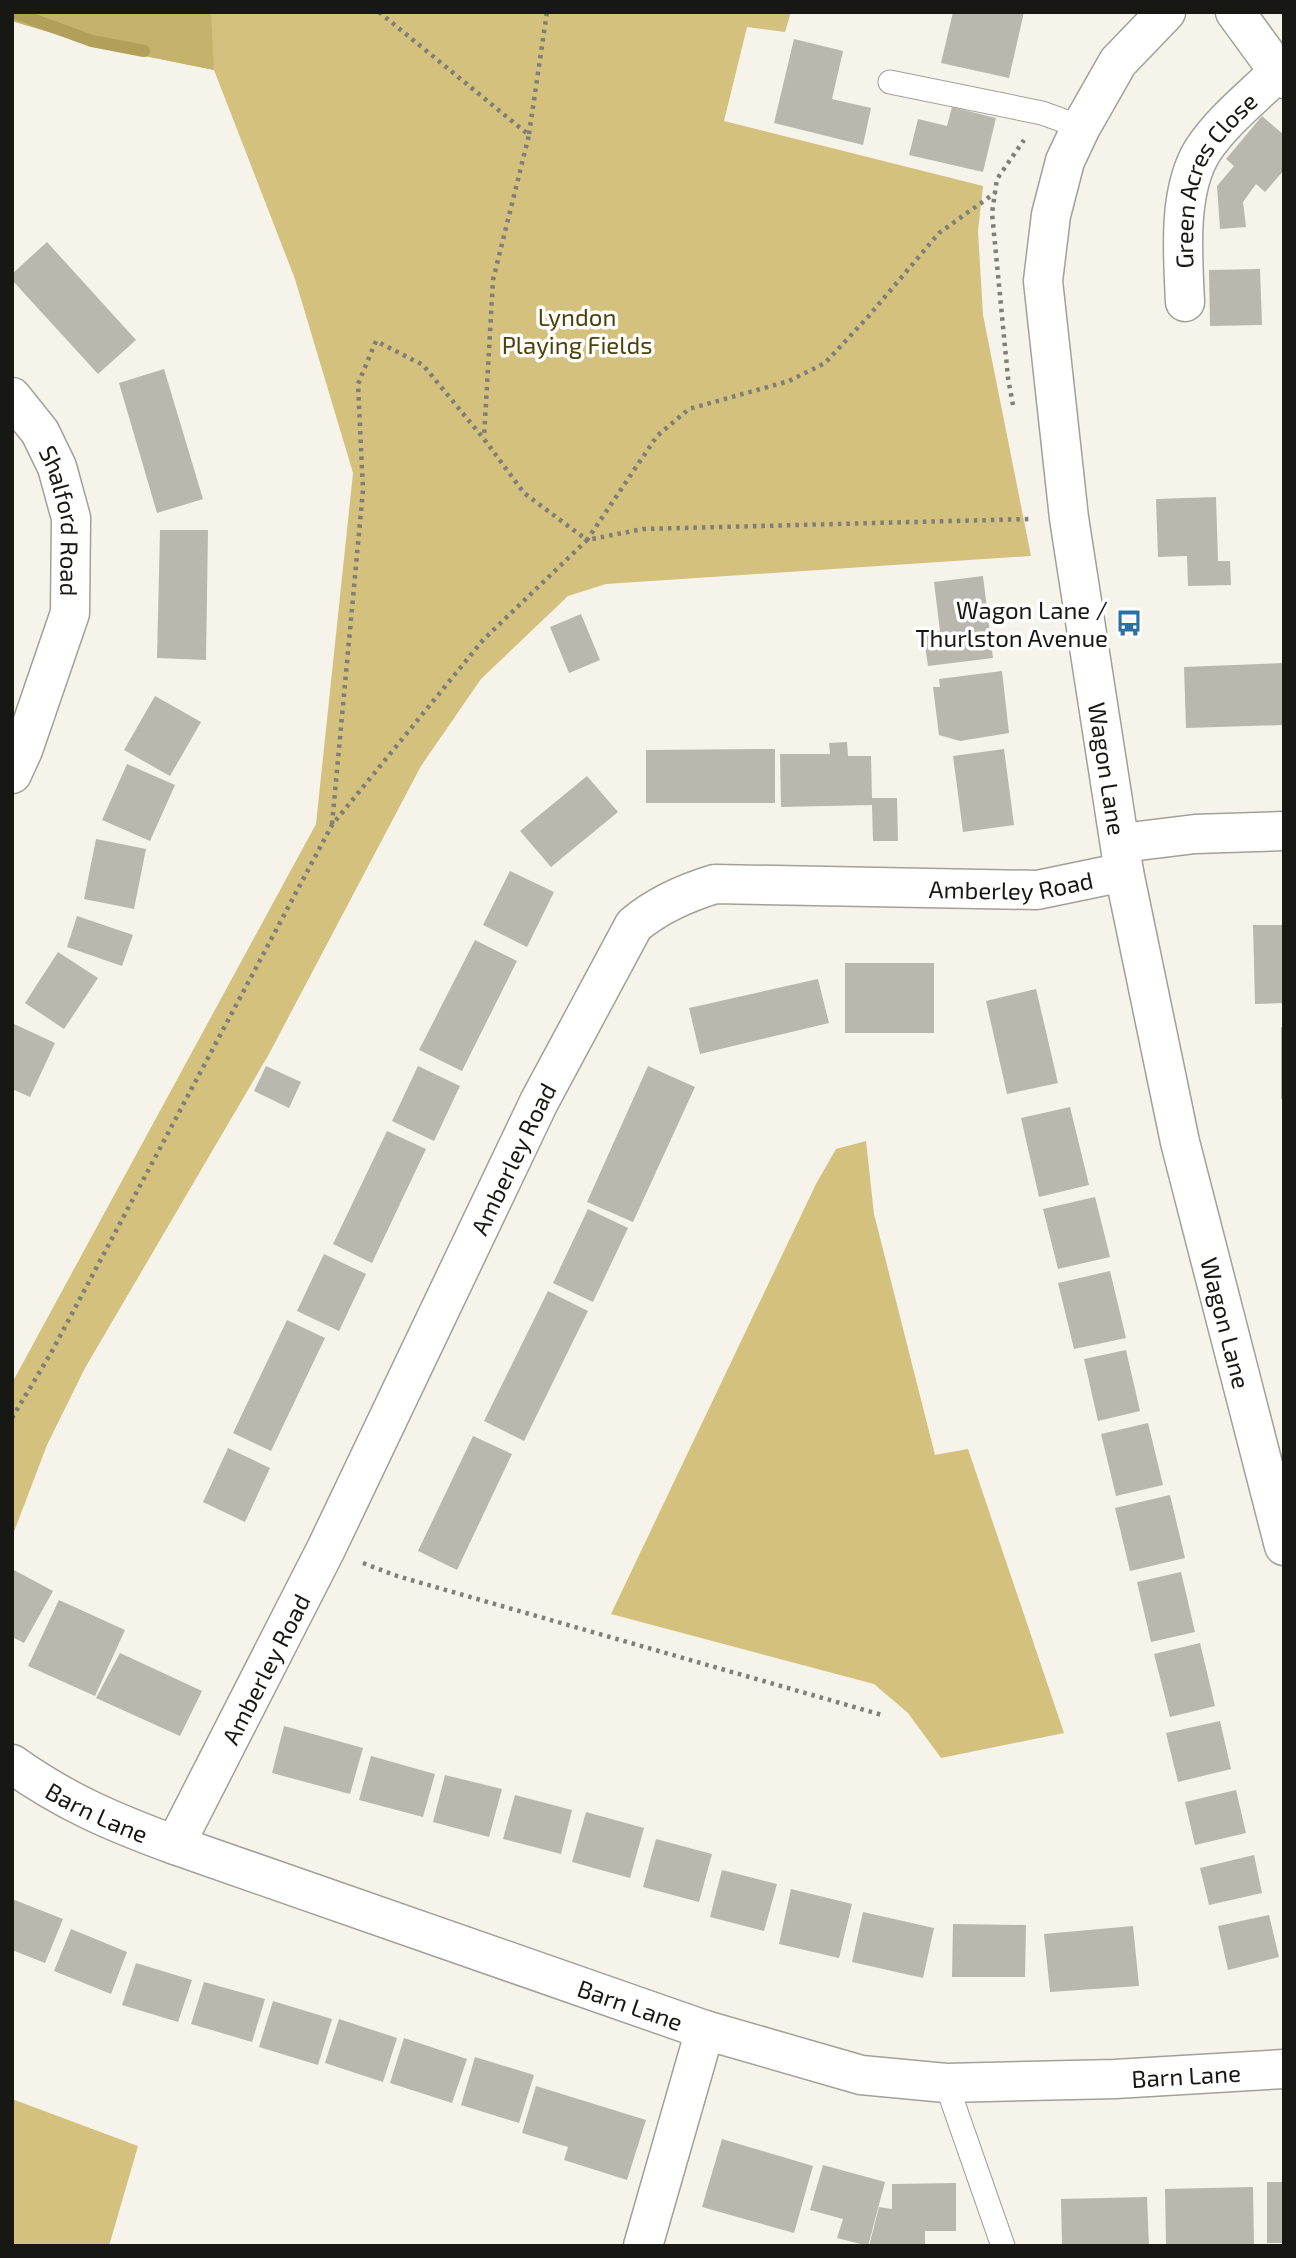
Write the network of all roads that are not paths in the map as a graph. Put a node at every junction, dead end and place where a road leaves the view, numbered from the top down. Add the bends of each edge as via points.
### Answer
1 (1166, 12) edge
2 (1235, 12) edge
3 (1281, 76) edge
4 (890, 82) dead end
5 (1081, 127) junction
6 (1185, 302) dead end
7 (12, 397) edge
8 (12, 774) edge
9 (1284, 831) edge
10 (1123, 858) junction
11 (1275, 1479) edge
12 (1284, 1546) edge
13 (12, 1764) edge
14 (175, 1845) junction
15 (705, 2030) junction
16 (1284, 2069) edge
17 (946, 2084) junction
18 (643, 2246) edge
19 (1003, 2246) edge

1 - 5 street, Wagon Lane via 1118,62
2 - 3 street, Green Acres Close
3 - 6 street, Green Acres Close via 1222,127 1202,151 1188,189 1182,238
4 - 5 lane via 1042,114
5 - 10 street, Wagon Lane via 1065,161 1051,215 1043,281 1069,518
7 - 8 street, Shalford Road via 40,432 57,467 71,518 71,545 70,613
9 - 10 street, Amberley Road via 1195,834
10 - 11 street, Wagon Lane via 1180,1142
10 - 14 street, Amberley Road via 1037,890 715,884 680,896 634,926 539,1102 326,1549
11 - 12 street, Wagon Lane
13 - 14 street, Barn Lane via 100,1817
14 - 15 street, Barn Lane
15 - 17 street, Barn Lane via 861,2075
15 - 18 street
16 - 17 street, Barn Lane
17 - 19 lane

